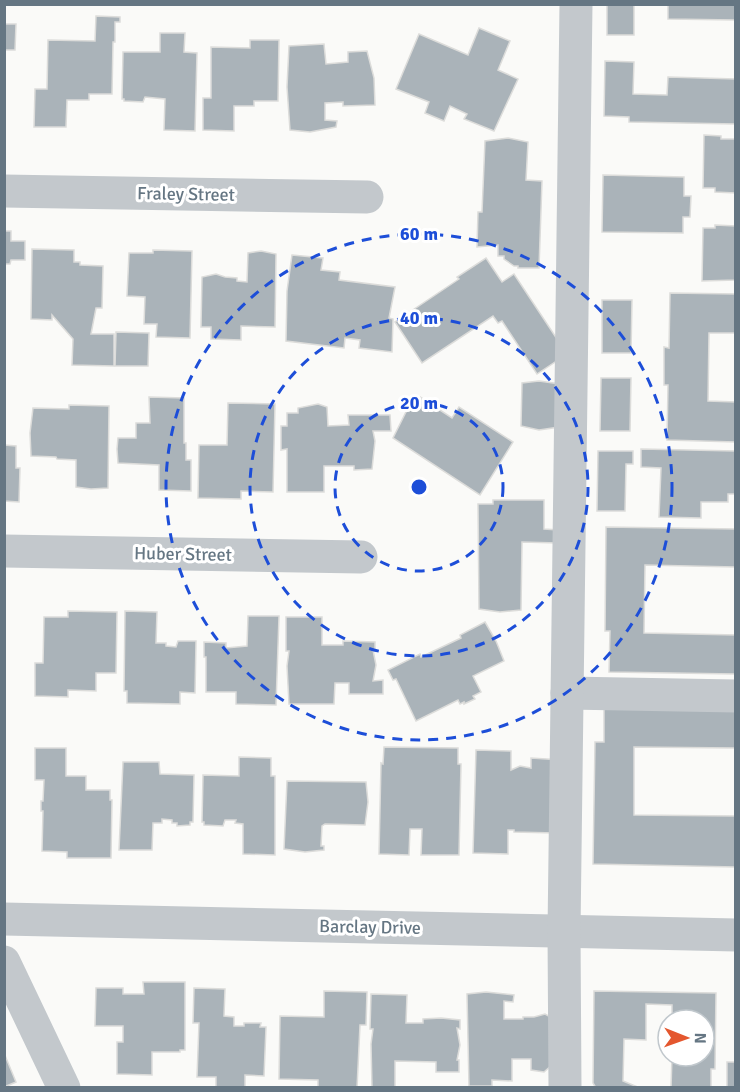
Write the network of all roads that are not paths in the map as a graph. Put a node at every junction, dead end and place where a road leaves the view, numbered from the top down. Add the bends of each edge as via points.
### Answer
1 (576, 4) edge
2 (4, 191) edge
3 (367, 197) dead end
4 (4, 551) edge
5 (361, 557) dead end
6 (567, 693) junction
7 (735, 696) edge
8 (4, 920) edge
9 (564, 931) junction
10 (735, 935) edge
11 (4, 962) edge
12 (64, 1088) edge
13 (565, 1088) edge

1 - 6 street
2 - 3 street, Fraley Street
4 - 5 street, Huber Street
6 - 7 street
6 - 9 street
8 - 9 street, Barclay Drive
9 - 10 street, Barclay Drive
9 - 13 street
11 - 12 street

